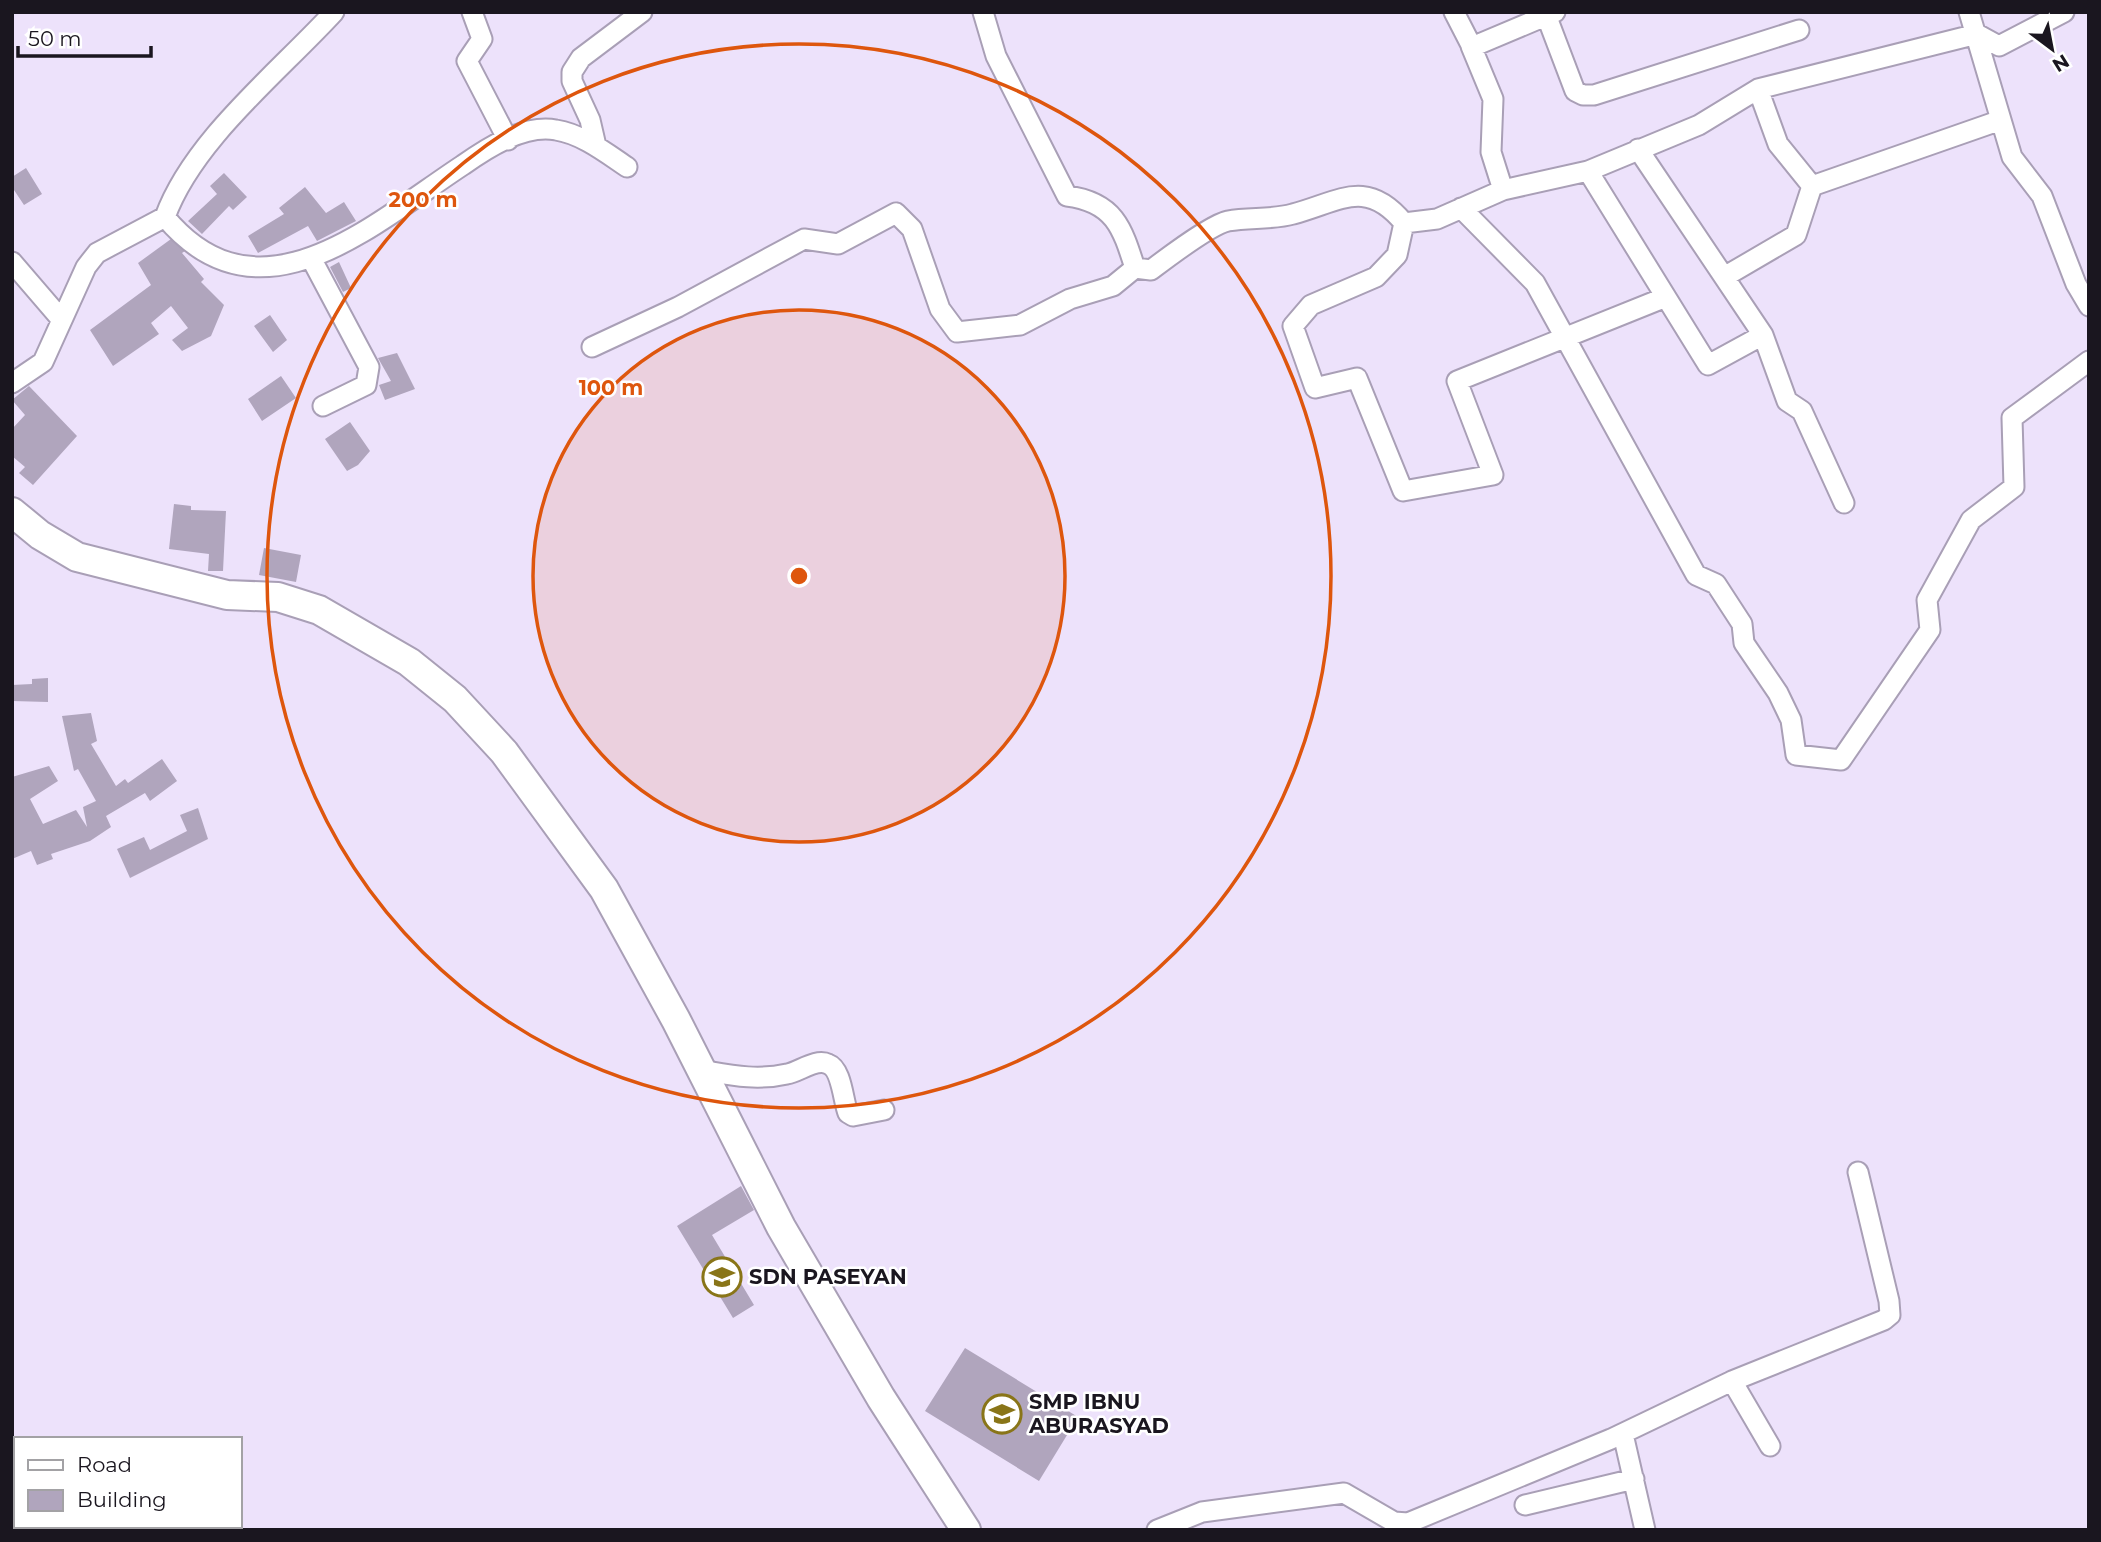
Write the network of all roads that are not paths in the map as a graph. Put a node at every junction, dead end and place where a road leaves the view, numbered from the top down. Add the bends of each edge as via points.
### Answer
1 (334, 12) edge
2 (472, 12) edge
3 (642, 12) edge
4 (983, 12) edge
5 (1454, 12) edge
6 (1969, 12) edge
7 (2064, 12) edge
8 (1549, 13) edge
9 (1799, 30) dead end
10 (1978, 34) junction
11 (1471, 46) junction
12 (1758, 89) junction
13 (2001, 120) junction
14 (508, 140) junction
15 (596, 146) junction
16 (1638, 149) junction
17 (627, 167) dead end
18 (1588, 171) junction
19 (1812, 186) junction
20 (1503, 190) junction
21 (1461, 208) junction
22 (165, 217) junction
23 (1404, 223) junction
24 (311, 258) junction
25 (12, 262) edge
26 (1135, 268) junction
27 (1724, 277) junction
28 (1666, 297) junction
29 (2089, 306) edge
30 (61, 319) junction
31 (1763, 335) junction
32 (1564, 339) junction
33 (592, 347) dead end
34 (2089, 361) edge
35 (12, 383) edge
36 (323, 406) dead end
37 (1844, 503) dead end
38 (12, 512) edge
39 (700, 1070) junction
40 (884, 1110) dead end
41 (1858, 1172) dead end
42 (1732, 1381) junction
43 (1623, 1434) junction
44 (1770, 1446) dead end
45 (1634, 1479) junction
46 (1525, 1505) dead end
47 (966, 1530) edge
48 (1157, 1530) edge
49 (1645, 1530) edge

1 - 22 street via 209,146 173,195
2 - 14 street via 482,39 467,61
3 - 15 street via 581,58 572,72
4 - 26 street via 996,56 1067,196 1093,199 1124,230
5 - 11 street
6 - 10 street
7 - 10 street via 1999,46
8 - 9 street via 1575,90 1583,95
8 - 11 street
10 - 12 street
10 - 13 street
11 - 20 street via 1493,99 1491,152
12 - 16 street via 1699,125
12 - 19 street via 1778,144
13 - 19 street
13 - 29 street via 2012,158 2042,196
14 - 15 street via 556,129
14 - 24 street via 488,148 359,234
15 - 17 street
16 - 18 street
16 - 27 street
18 - 20 street
18 - 28 street
19 - 27 street via 1796,235
20 - 21 street
21 - 23 street via 1437,219
21 - 32 street via 1535,283
22 - 24 street via 192,244 233,266 249,269
22 - 30 street via 97,253
23 - 26 street via 1388,204 1358,196 1324,202 1292,215 1225,222 1151,270
23 - 32 street via 1397,255 1376,277 1311,305 1293,326 1315,388 1357,378 1403,491 1493,475 1457,381
24 - 36 street via 370,376 366,385
25 - 30 street
26 - 33 street via 1113,286 1070,299 1020,325 957,332 940,309 912,229 896,213 838,244 804,239
27 - 31 street
28 - 31 street via 1708,365
28 - 32 street
30 - 35 street via 43,362
31 - 37 street via 1787,401 1802,411
32 - 34 street via 1696,575 1716,584 1742,624 1744,643 1791,720 1796,755 1841,760 1930,630 1927,600 1971,520 2014,487 2012,418
38 - 39 street via 77,557 227,595 278,597 320,610 409,662 455,699 504,752 604,890
39 - 40 street via 755,1080 820,1062 830,1064 836,1070 848,1113
39 - 47 street via 781,1227 881,1398
41 - 42 street via 1890,1315
42 - 43 street
42 - 44 street
43 - 45 street
43 - 48 street via 1408,1523 1394,1522 1344,1493 1202,1512
45 - 46 street
45 - 49 street

